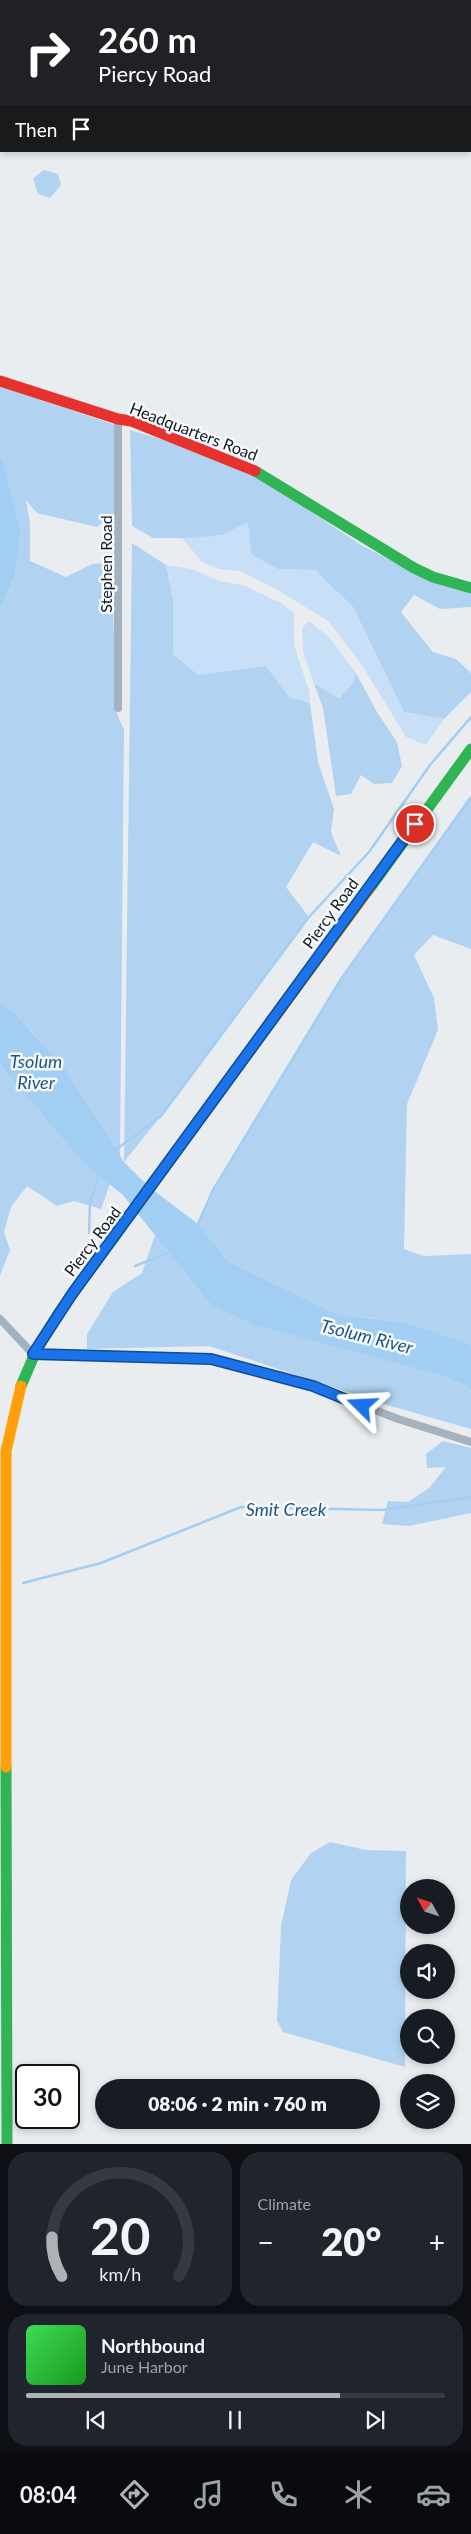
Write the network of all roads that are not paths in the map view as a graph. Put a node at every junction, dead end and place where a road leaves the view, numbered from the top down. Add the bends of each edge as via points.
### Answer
1 (0, 381) edge
2 (118, 419) junction
3 (471, 588) edge
4 (118, 708) dead end
5 (471, 750) edge
6 (0, 1319) edge
7 (33, 1354) junction
8 (471, 1442) edge
9 (7, 2144) edge

1 - 2 main road, Headquarters Road
2 - 3 main road, Headquarters Road via 130,420 247,466 414,568
2 - 4 street, Stephen Road
5 - 7 main road, Piercy Road via 72,1294
6 - 7 street
7 - 8 street via 211,1359 313,1386 398,1419
7 - 9 main road, Piercy Road via 20,1384 6,1451

